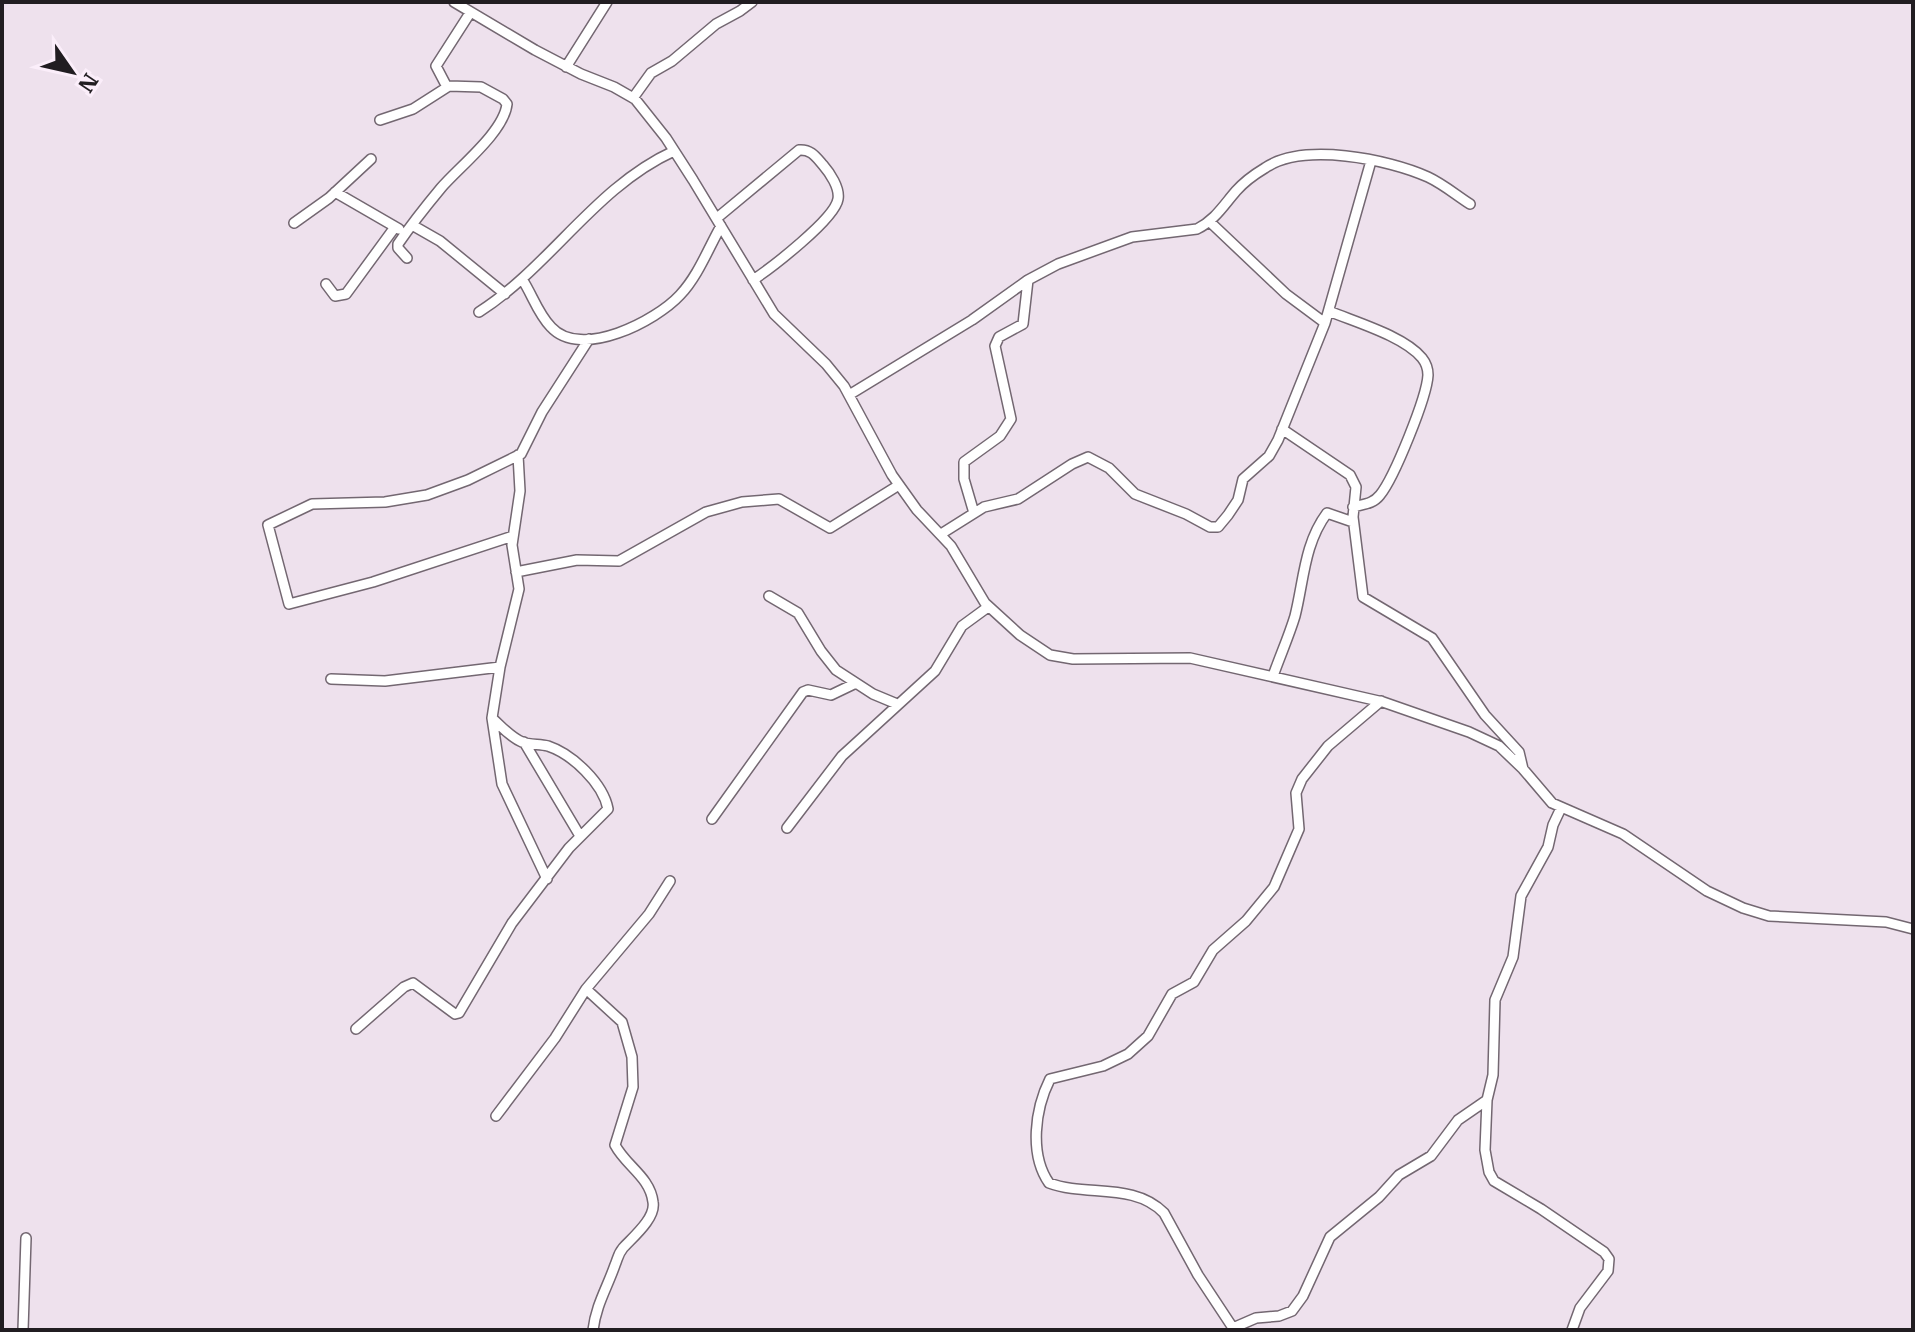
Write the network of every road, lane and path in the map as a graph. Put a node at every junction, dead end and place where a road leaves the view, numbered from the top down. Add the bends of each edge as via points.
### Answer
1 (454, 2) edge
2 (607, 2) edge
3 (752, 2) edge
4 (470, 13) junction
5 (566, 67) junction
6 (447, 87) junction
7 (633, 98) junction
8 (380, 120) dead end
9 (674, 151) junction
10 (371, 159) dead end
11 (1371, 161) junction
12 (335, 192) junction
13 (1470, 204) dead end
14 (719, 222) junction
15 (1210, 222) junction
16 (294, 223) dead end
17 (395, 227) junction
18 (409, 229) junction
19 (407, 258) dead end
20 (522, 279) junction
21 (753, 280) junction
22 (1028, 280) junction
23 (326, 284) dead end
24 (505, 294) junction
25 (1329, 311) junction
26 (479, 312) dead end
27 (1325, 323) junction
28 (589, 339) junction
29 (849, 395) junction
30 (1282, 429) junction
31 (518, 455) junction
32 (899, 485) junction
33 (1353, 507) junction
34 (974, 513) junction
35 (1353, 522) junction
36 (941, 534) junction
37 (513, 536) junction
38 (516, 572) junction
39 (769, 596) dead end
40 (988, 607) junction
41 (500, 667) junction
42 (1273, 676) junction
43 (331, 679) dead end
44 (856, 683) junction
45 (1381, 701) junction
46 (897, 704) junction
47 (492, 718) junction
48 (524, 742) junction
49 (1523, 769) junction
50 (1561, 808) junction
51 (712, 819) dead end
52 (787, 828) dead end
53 (580, 836) junction
54 (547, 879) junction
55 (670, 881) dead end
56 (1913, 929) edge
57 (586, 989) junction
58 (356, 1029) dead end
59 (1487, 1100) junction
60 (496, 1116) dead end
61 (26, 1238) dead end
62 (23, 1330) edge
63 (593, 1330) edge
64 (1572, 1330) edge

1 - 4 street
2 - 5 street
3 - 7 street via 651,73
4 - 5 street
4 - 6 street via 436,66
5 - 7 street
6 - 8 street via 413,109
6 - 18 street via 486,89 507,108
7 - 9 street
9 - 14 street
9 - 20 street via 625,179
10 - 12 street
11 - 13 street via 1428,177
11 - 15 street via 1350,156 1279,160 1236,191
11 - 25 street
12 - 16 street
12 - 17 street
14 - 21 street
14 - 21 street via 799,150 809,151 831,177 838,194 835,206
14 - 28 street via 692,280 673,302 642,324
15 - 22 street via 1197,229 1112,242
15 - 27 street
17 - 18 street
17 - 23 street via 347,293 335,296
18 - 19 street via 397,246
18 - 24 street via 440,241
20 - 24 street
20 - 28 street via 551,328
21 - 29 street via 775,315 826,364
22 - 29 street
22 - 34 street via 1023,324 999,337 995,346 1010,424 964,462
24 - 26 street
25 - 27 street
25 - 33 street via 1410,348 1428,370 1388,482 1372,502
27 - 30 street
28 - 31 street
29 - 32 street
30 - 33 street via 1350,475 1356,487
30 - 34 street via 1269,456 1244,478 1234,507 1215,528 1135,494 1109,468 1088,457 1018,499
31 - 37 street via 520,491
31 - 37 street via 427,495 312,504 268,525 289,604
32 - 36 street
32 - 38 street via 830,528 780,499 742,502 706,512 619,561 577,560
33 - 35 street
34 - 36 street
35 - 42 street via 1327,513 1315,532 1294,619
35 - 49 street via 1363,597 1432,638 1485,715 1519,752
36 - 40 street
37 - 38 street
38 - 41 street via 519,589
39 - 44 street via 798,613 830,663
40 - 42 street via 1020,635 1058,657 1190,658
40 - 46 street via 965,623 940,666
41 - 43 street via 385,681
41 - 47 street
42 - 45 street
44 - 46 street
44 - 51 street via 831,695 803,692
45 - 49 street via 1485,739
45 - 59 street via 1328,746 1302,779 1296,793 1300,827 1274,887 1213,950 1194,982 1172,994 1144,1040 1103,1066 1050,1079 1037,1122 1044,1176 1061,1187 1129,1195 1157,1206 1233,1328 1292,1311 1332,1235 1400,1174 1431,1156 1458,1120
46 - 52 street via 842,756
47 - 48 street
47 - 54 street via 502,784
48 - 53 street
48 - 53 street via 563,753 606,799 607,811
49 - 50 street via 1545,798
50 - 56 street via 1623,834 1707,891 1758,914 1886,922
50 - 59 street via 1548,847 1520,900 1513,957 1494,1006 1493,1075
53 - 54 street
54 - 58 street via 512,923 458,1014 413,983
55 - 57 street
57 - 60 street
57 - 63 street via 617,1015 624,1028 634,1075 615,1145 647,1182 653,1202 644,1224 618,1255
59 - 64 street via 1485,1150 1491,1178 1609,1259 1608,1271 1580,1308
61 - 62 street

